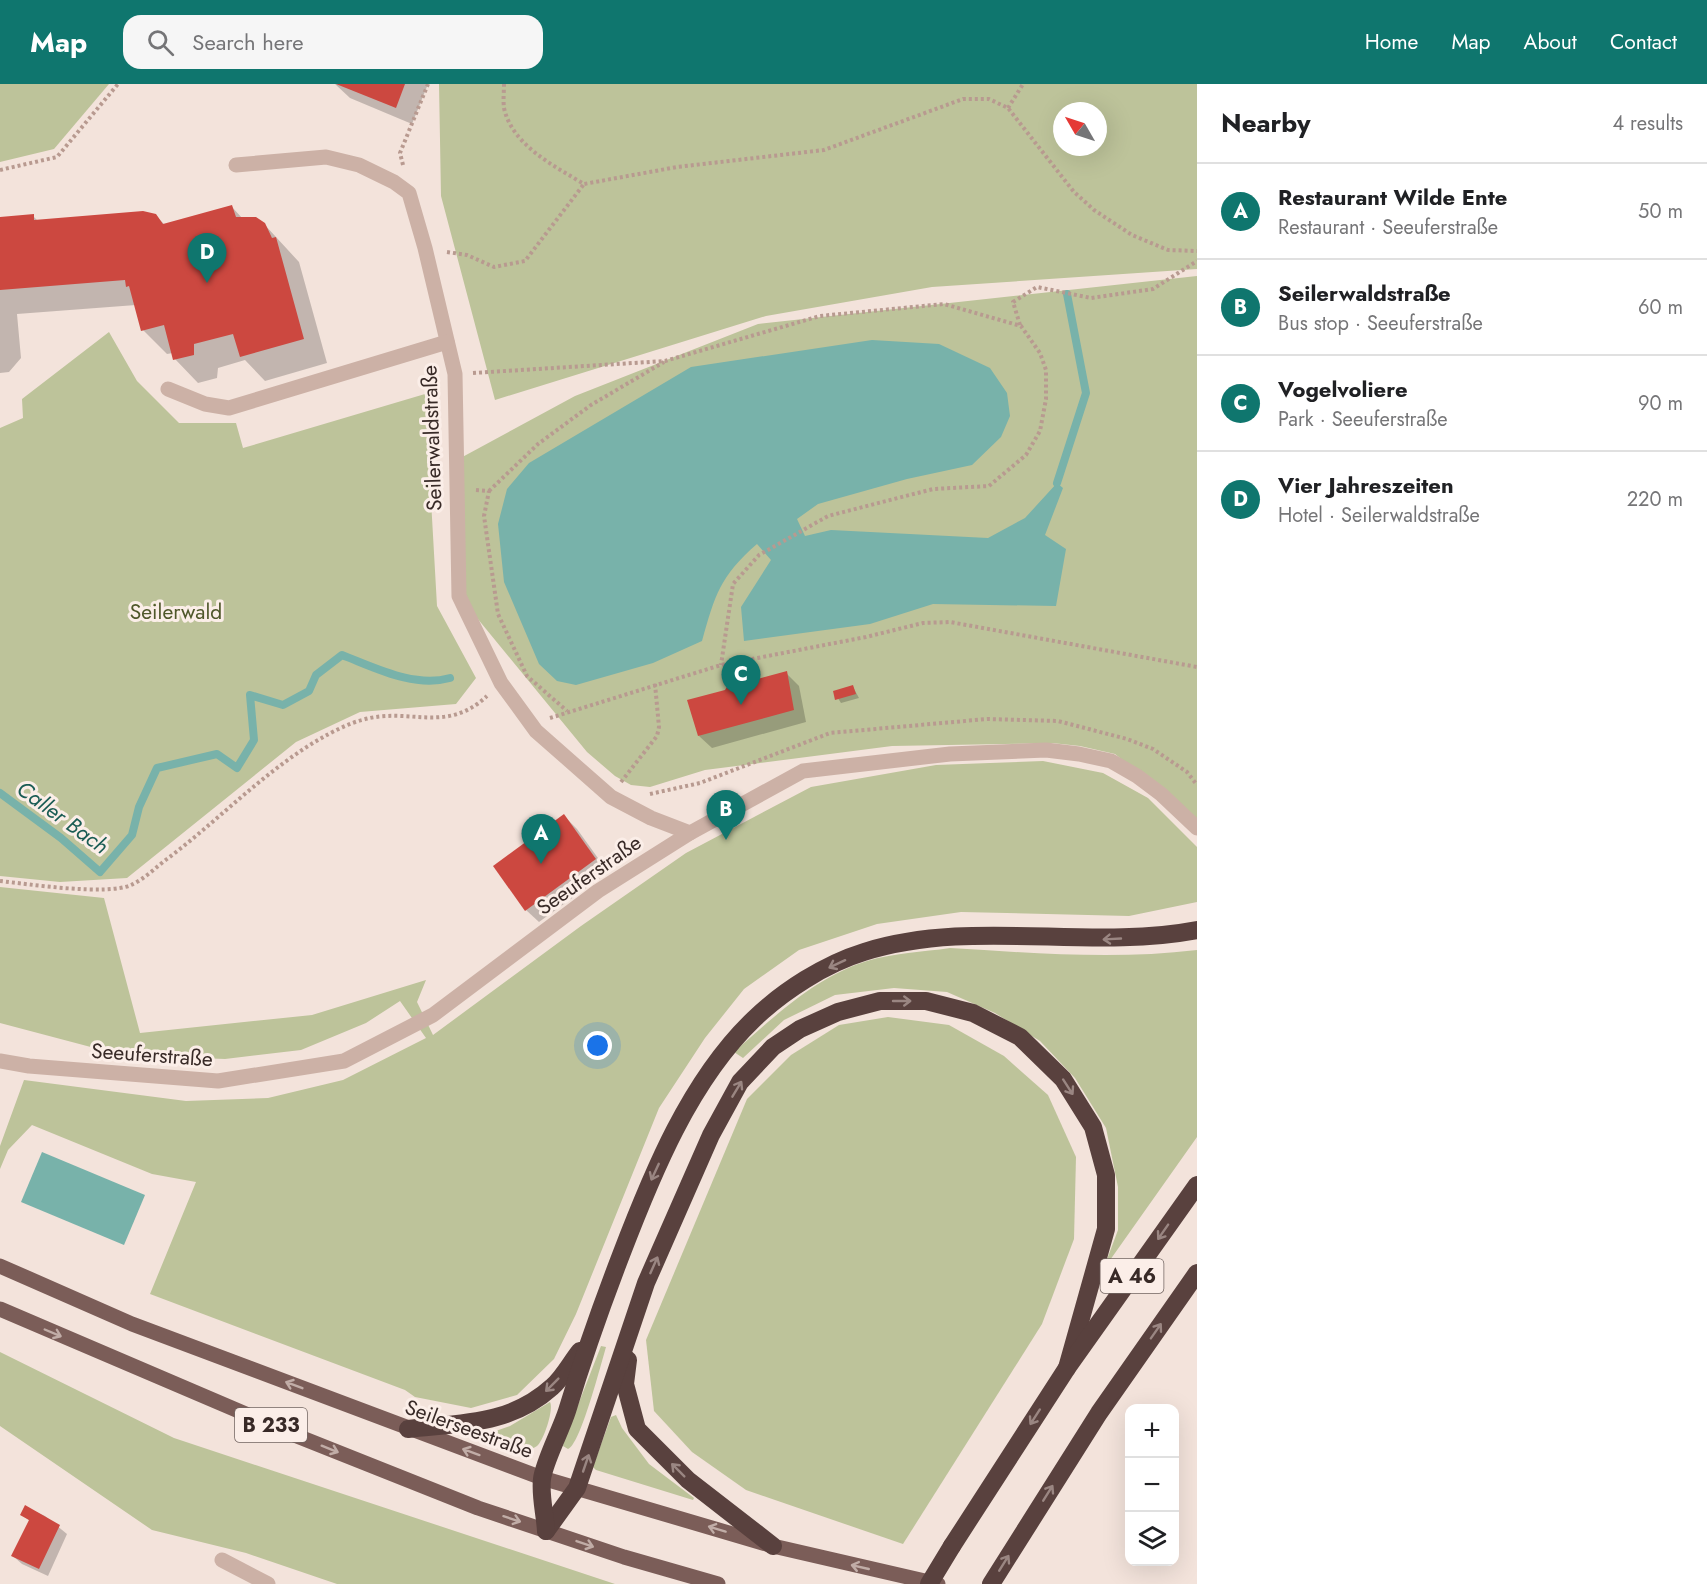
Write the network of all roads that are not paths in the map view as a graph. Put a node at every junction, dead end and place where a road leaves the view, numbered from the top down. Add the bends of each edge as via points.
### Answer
1 (236, 165) dead end
2 (447, 342) junction
3 (168, 389) dead end
4 (1197, 828) edge
5 (690, 833) junction
6 (1197, 930) edge
7 (0, 1061) edge
8 (1197, 1185) edge
9 (0, 1266) edge
10 (1197, 1273) edge
11 (0, 1309) edge
12 (634, 1320) junction
13 (589, 1340) junction
14 (1067, 1368) junction
15 (408, 1429) junction
16 (542, 1478) junction
17 (578, 1488) junction
18 (546, 1531) junction
19 (773, 1546) junction
20 (222, 1560) dead end
21 (268, 1584) edge
22 (718, 1584) edge
23 (929, 1584) edge
24 (938, 1584) edge
25 (991, 1584) edge

1 - 2 street, Seilerwaldstraße via 327,157 359,165 409,193
2 - 3 street via 229,408 205,404
2 - 5 street, Seilerwaldstraße via 455,374 459,596 501,683 536,731 611,797
4 - 5 street, Seeuferstraße via 1161,794 1111,761 1046,750 950,754 803,771
5 - 7 street, Seeuferstraße via 598,891 433,1015 344,1061 218,1081
6 -> 13 highway via 1096,940 975,935 920,939 862,952 806,979 754,1018 679,1119 642,1200
8 -> 14 highway, A 46
15 -> 9 main road, Seilerseestraße / B 233 via 132,1324
25 -> 10 highway, A 46 via 1099,1413
11 -> 18 main road, B 233 via 297,1436
12 -> 14 highway via 646,1282 711,1135 740,1082 773,1047 837,1012 880,1001 926,1001 973,1013 1020,1037 1063,1079 1093,1127 1106,1175 1106,1229
17 -> 12 highway
19 -> 12 highway via 688,1480 637,1429 625,1384
13 -> 15 highway via 554,1386 527,1406 492,1420
13 - 16 highway
14 -> 23 highway, A 46, bridge
16 -> 15 main road, Seilerseestraße / B 233
16 - 17 main road, Seilerseestraße / B 233
16 - 18 highway
17 - 18 highway
19 -> 17 main road, Seilerseestraße / B 233
18 -> 22 main road, B 233
24 -> 19 main road, Seilerseestraße / B 233
20 - 21 street

